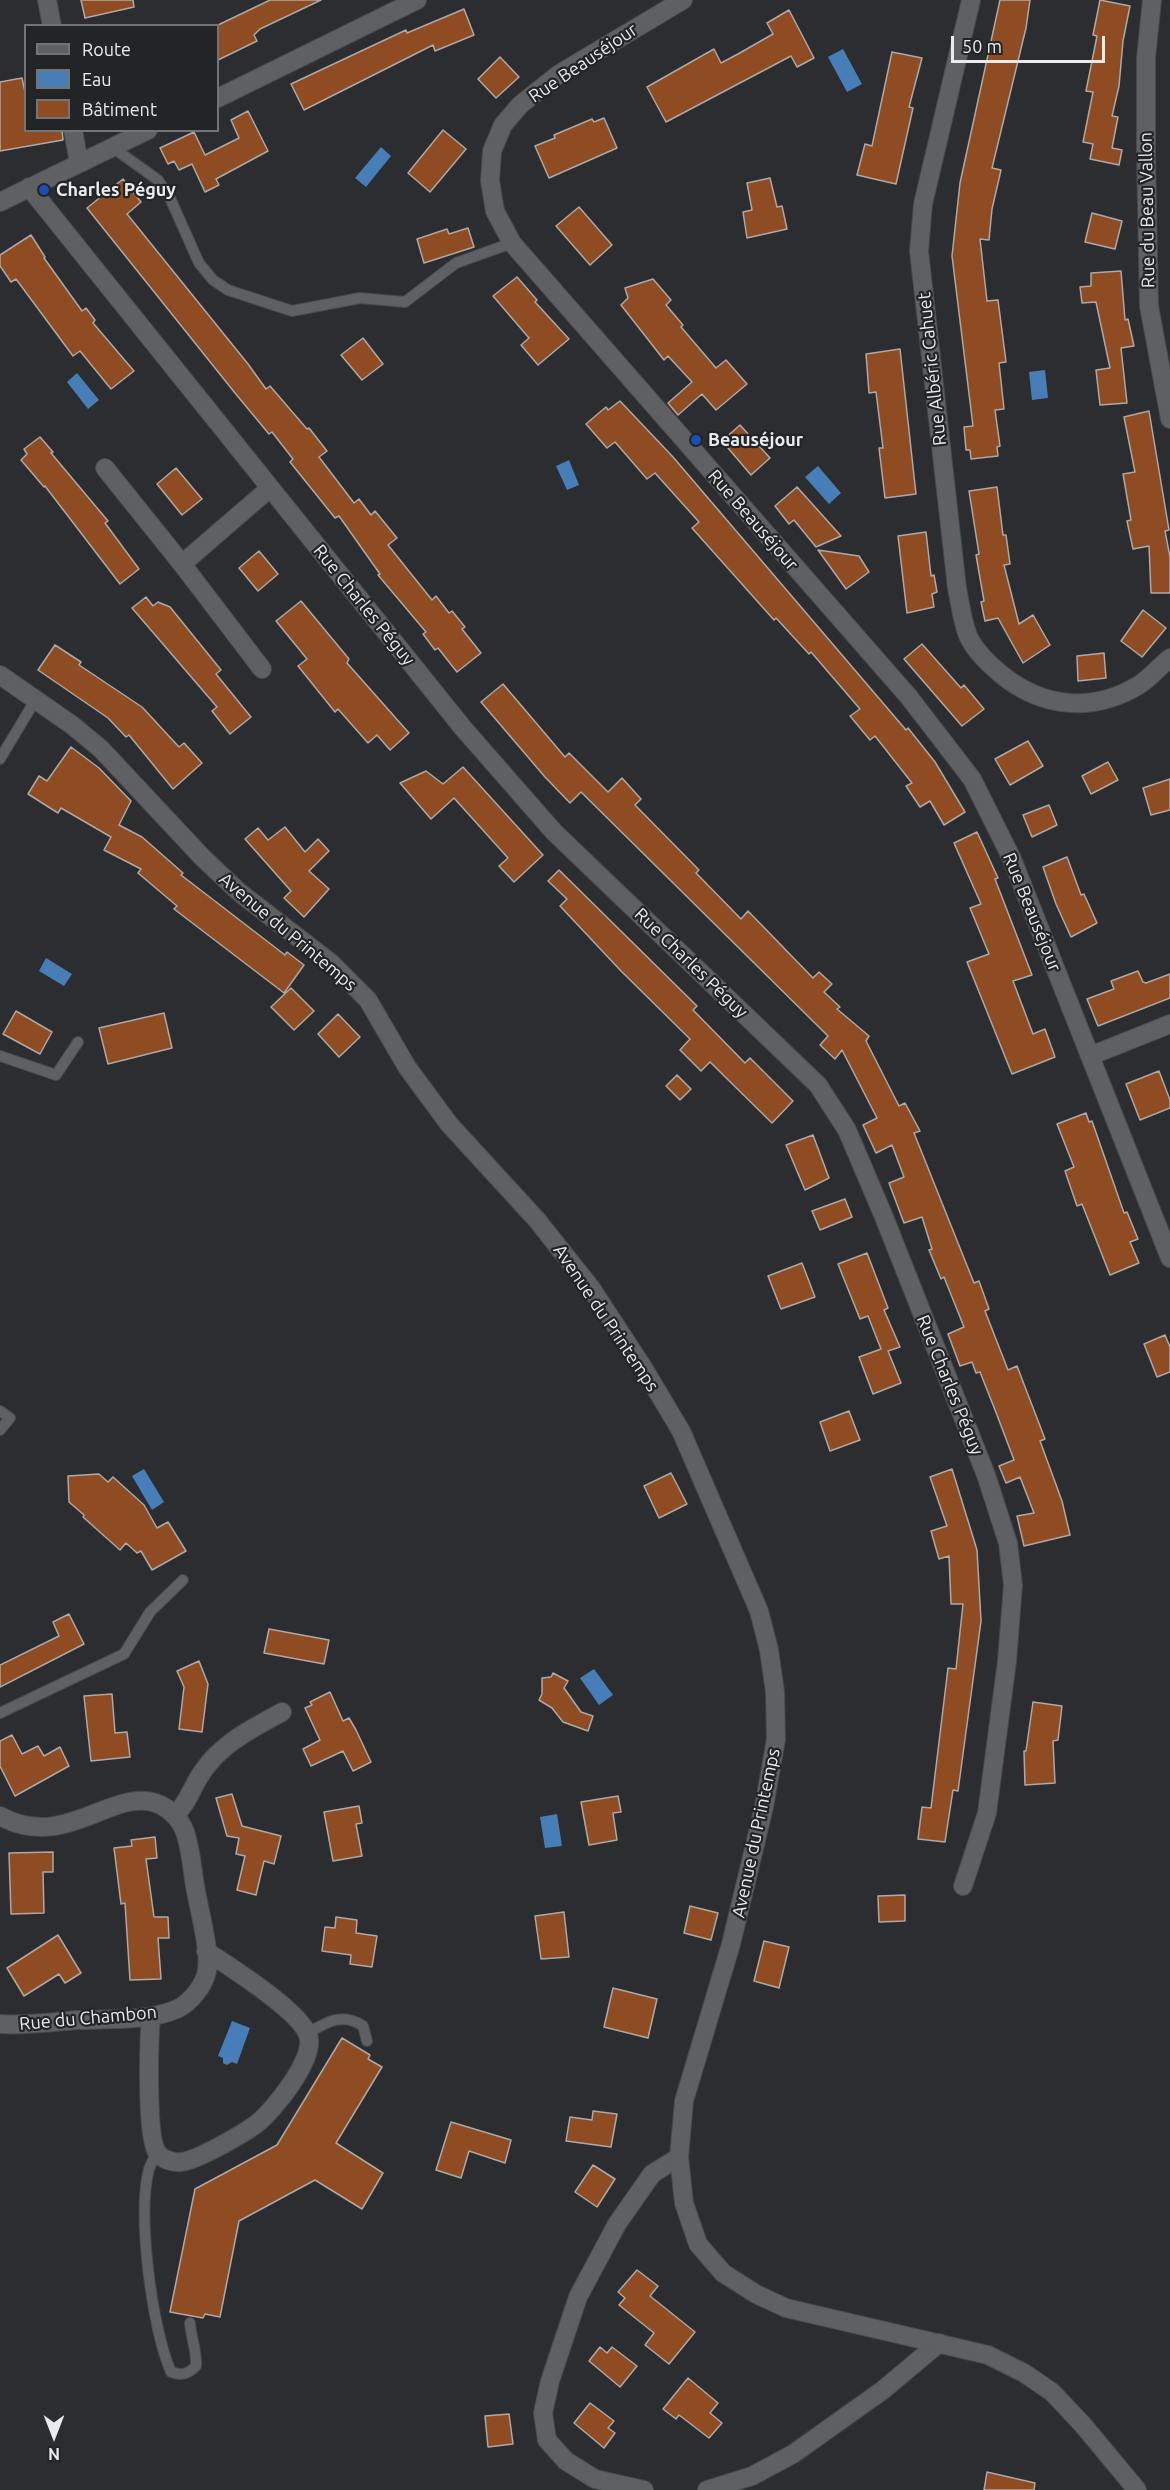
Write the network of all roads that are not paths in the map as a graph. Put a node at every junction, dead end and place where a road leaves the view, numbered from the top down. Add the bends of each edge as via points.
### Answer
1 (47, 0) edge
2 (417, 0) edge
3 (683, 0) edge
4 (971, 0) edge
5 (1152, 0) edge
6 (52, 24) edge
7 (219, 98) edge
8 (73, 132) edge
9 (144, 132) edge
10 (112, 147) junction
11 (79, 163) junction
12 (29, 187) junction
13 (0, 202) edge
14 (512, 243) junction
15 (1170, 419) edge
16 (105, 468) dead end
17 (270, 488) junction
18 (182, 564) junction
19 (1170, 658) edge
20 (262, 669) dead end
21 (0, 675) edge
22 (36, 699) junction
23 (0, 759) edge
24 (1170, 1024) edge
25 (78, 1042) dead end
26 (0, 1056) edge
27 (1090, 1056) junction
28 (1170, 1258) edge
29 (0, 1411) edge
30 (0, 1430) edge
31 (183, 1580) dead end
32 (282, 1712) dead end
33 (0, 1713) edge
34 (175, 1815) junction
35 (0, 1816) edge
36 (963, 1886) dead end
37 (206, 1951) junction
38 (151, 2016) junction
39 (0, 2024) edge
40 (308, 2033) junction
41 (367, 2041) dead end
42 (157, 2152) junction
43 (680, 2157) junction
44 (190, 2323) dead end
45 (939, 2343) junction
46 (644, 2490) edge
47 (707, 2490) edge
48 (1137, 2490) edge

1 - 6 street
2 - 7 street
3 - 14 street, Rue Beauséjour via 559,74 520,105 504,126 492,151 490,181 495,211
4 - 19 street, Rue Albéric Cahuet via 923,204 919,251 957,588 967,635 991,667 1020,690 1049,701 1106,701 1140,685
5 - 15 street, Rue du Beau Vallon via 1146,58 1149,306
8 - 11 street
9 - 10 street
10 - 11 street
10 - 14 lane via 158,180 200,263 213,280 228,290 292,311 360,298 405,302 456,263
11 - 12 street
12 - 13 street
12 - 17 street, Rue Charles Péguy
14 - 27 street, Rue Beauséjour via 909,698 972,778 1012,859
16 - 18 street
17 - 18 street
17 - 36 street, Rue Charles Péguy via 463,728 554,832 818,1085 847,1130 981,1465 1008,1543 1013,1585 1007,1661 987,1813
18 - 20 street
21 - 22 street, Avenue du Printemps
22 - 23 lane
22 - 43 street, Avenue du Printemps via 101,749 239,892 331,963 368,1000 407,1067 449,1124 537,1220 591,1288 681,1431 707,1489 759,1611 770,1650 776,1739 731,1944 684,2101
24 - 27 street
25 - 26 lane via 56,1075
27 - 28 street, Rue Beauséjour
29 - 30 lane via 10,1418
31 - 33 lane via 150,1612 124,1654
32 - 34 street via 232,1741 214,1758 202,1772 185,1806
34 - 35 street via 161,1805 140,1801 68,1825 45,1828 24,1826
34 - 37 street, Rue du Chambon via 185,1832
37 - 38 street, Rue du Chambon via 207,1972 191,1999 177,2009
37 - 40 street via 280,2004
38 - 39 street, Rue du Chambon
38 - 42 street via 148,2049 152,2135
40 - 41 lane via 334,2020 349,2018 363,2026
40 - 42 street via 311,2045 307,2058 279,2101 255,2125 181,2163 168,2161
42 - 44 lane via 149,2170 147,2249 166,2361 171,2372 179,2375 196,2366
43 - 45 street, Avenue du Printemps via 684,2203 698,2244 723,2273 786,2308
43 - 46 street via 652,2174 617,2224 578,2297 543,2413 547,2440 566,2461 595,2479
45 - 47 street via 883,2390 793,2454 752,2476
45 - 48 street, Avenue du Printemps via 988,2355 1052,2392

